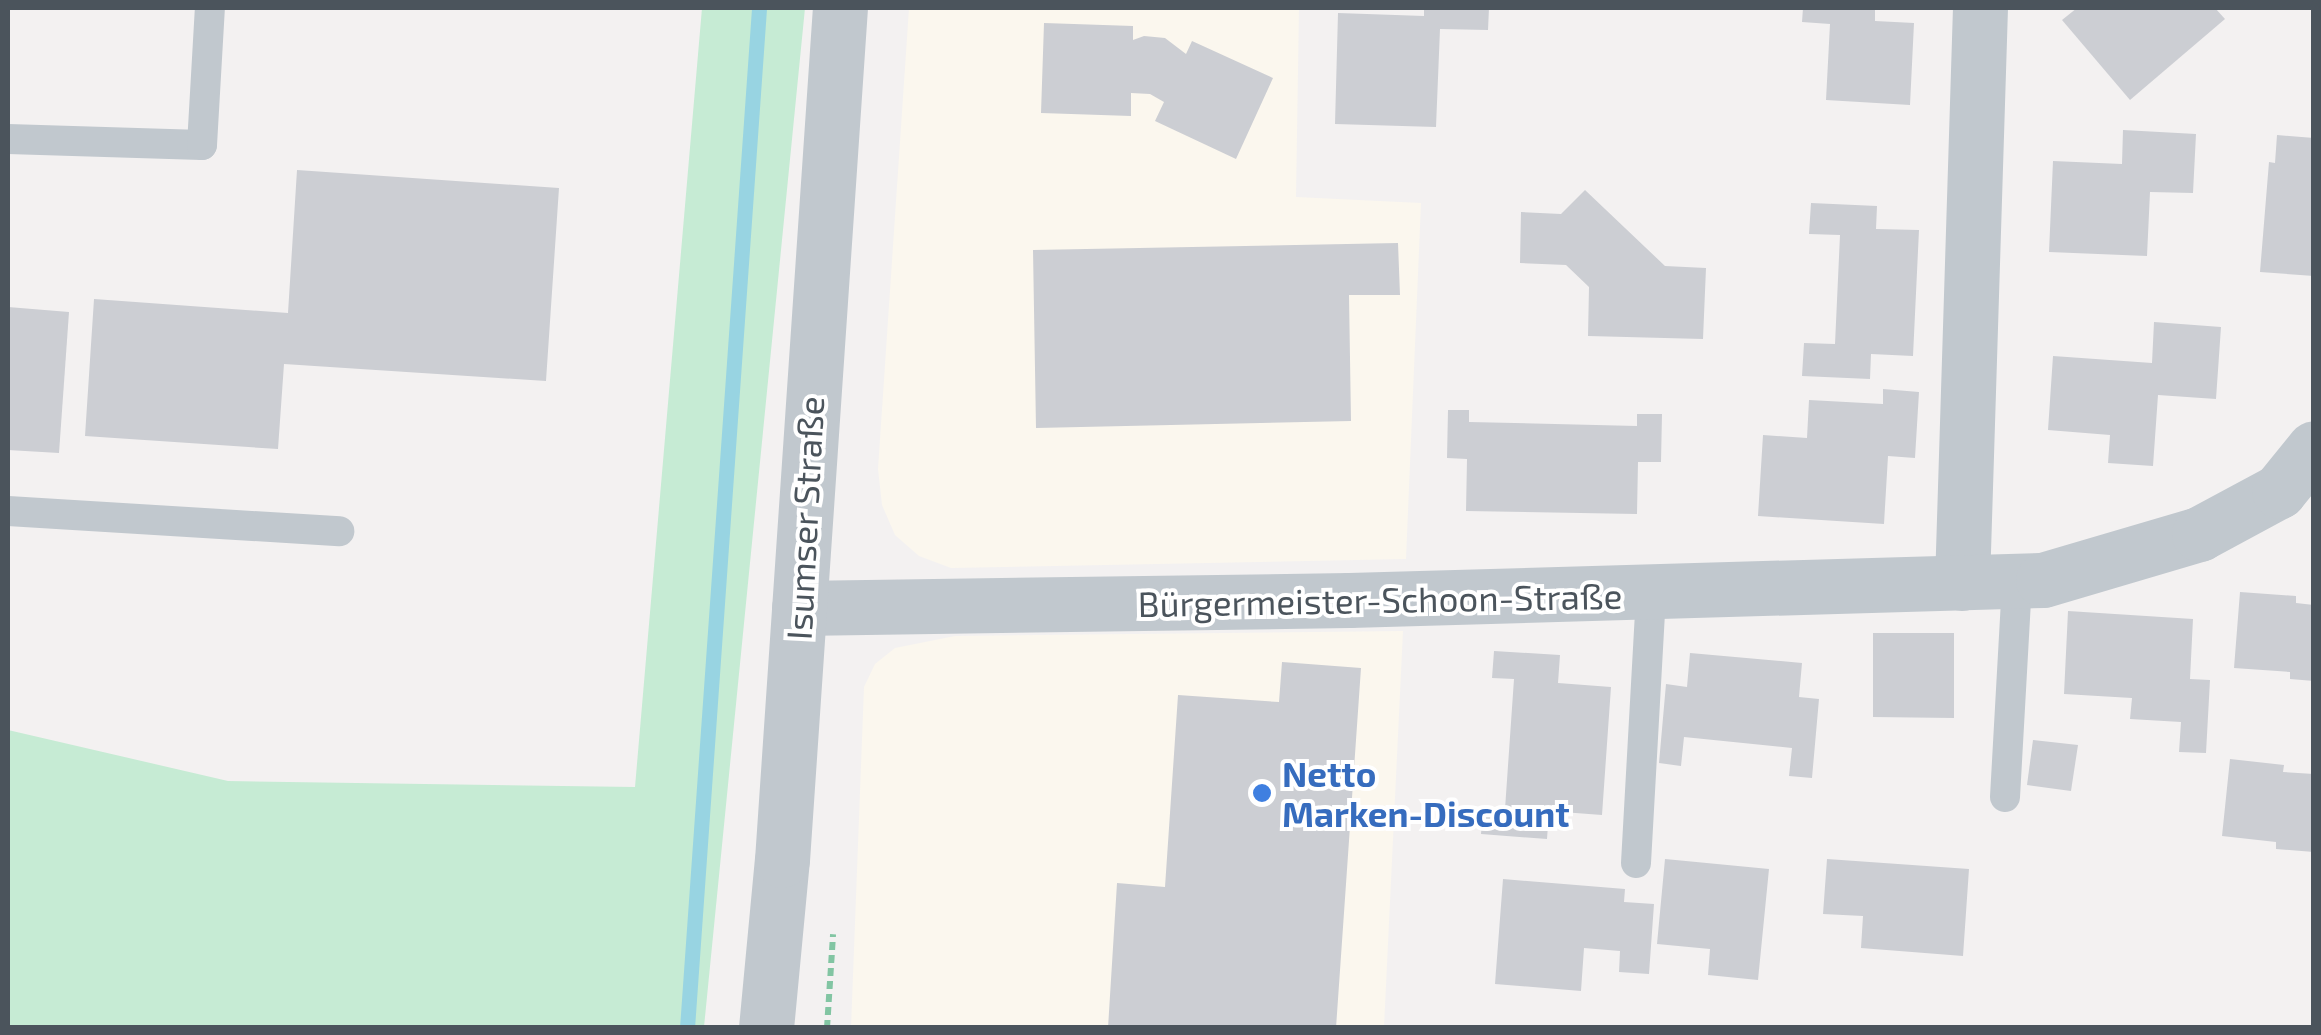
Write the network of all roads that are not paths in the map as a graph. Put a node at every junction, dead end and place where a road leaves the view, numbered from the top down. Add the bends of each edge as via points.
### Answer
1 (210, 8) edge
2 (840, 8) edge
3 (1980, 8) edge
4 (8, 139) edge
5 (2314, 448) edge
6 (8, 511) edge
7 (339, 531) dead end
8 (2018, 581) junction
9 (1962, 583) junction
10 (1650, 592) junction
11 (799, 608) junction
12 (2005, 797) dead end
13 (1636, 863) dead end
14 (766, 1028) edge

1 - 4 lane via 202,145
2 - 11 street, Isumser Straße
3 - 9 street
5 - 8 street, Bürgermeister-Schoon-Straße via 2279,491 2199,534 2044,580
6 - 7 lane
8 - 9 street, Bürgermeister-Schoon-Straße
8 - 12 lane
9 - 10 street, Bürgermeister-Schoon-Straße
10 - 11 street, Bürgermeister-Schoon-Straße
10 - 13 lane
11 - 14 street, Isumser Straße

